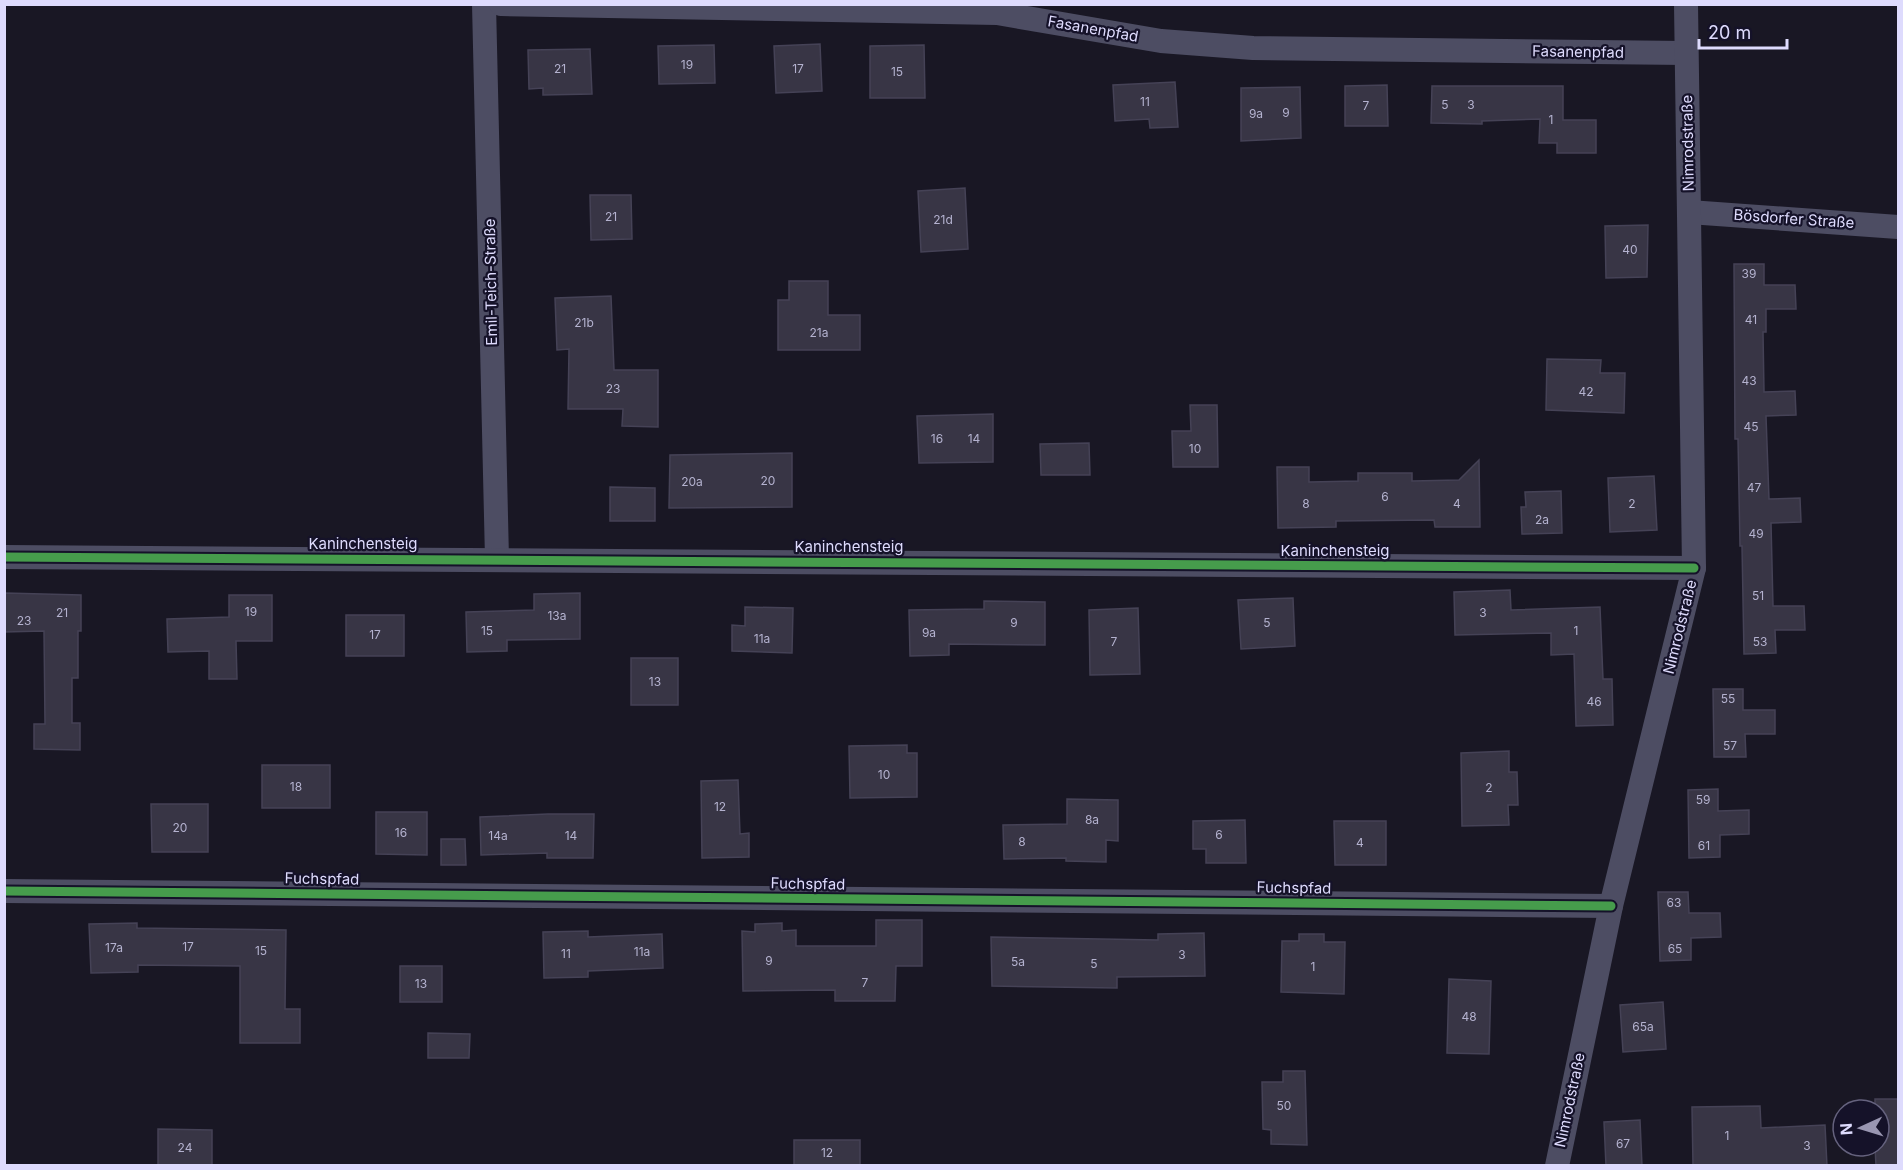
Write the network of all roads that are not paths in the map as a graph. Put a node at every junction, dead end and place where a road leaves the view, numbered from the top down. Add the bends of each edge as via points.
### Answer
1 (484, 4) edge
2 (501, 4) edge
3 (1686, 4) edge
4 (1686, 53) junction
5 (1689, 212) junction
6 (1899, 227) edge
7 (4, 557) edge
8 (497, 559) junction
9 (1694, 568) junction
10 (4, 891) edge
11 (1611, 906) junction
12 (1557, 1166) edge

1 - 8 street, Emil-Teich-Straße
2 - 4 street, Fasanenpfad via 997,13 1161,41 1253,48
3 - 4 street, Nimrodstraße
4 - 5 street, Nimrodstraße
5 - 6 street, Bösdorfer Straße
5 - 9 street, Nimrodstraße
7 - 8 street, Kaninchensteig
8 - 9 street, Kaninchensteig
9 - 11 street, Nimrodstraße
10 - 11 street, Fuchspfad
11 - 12 street, Nimrodstraße

